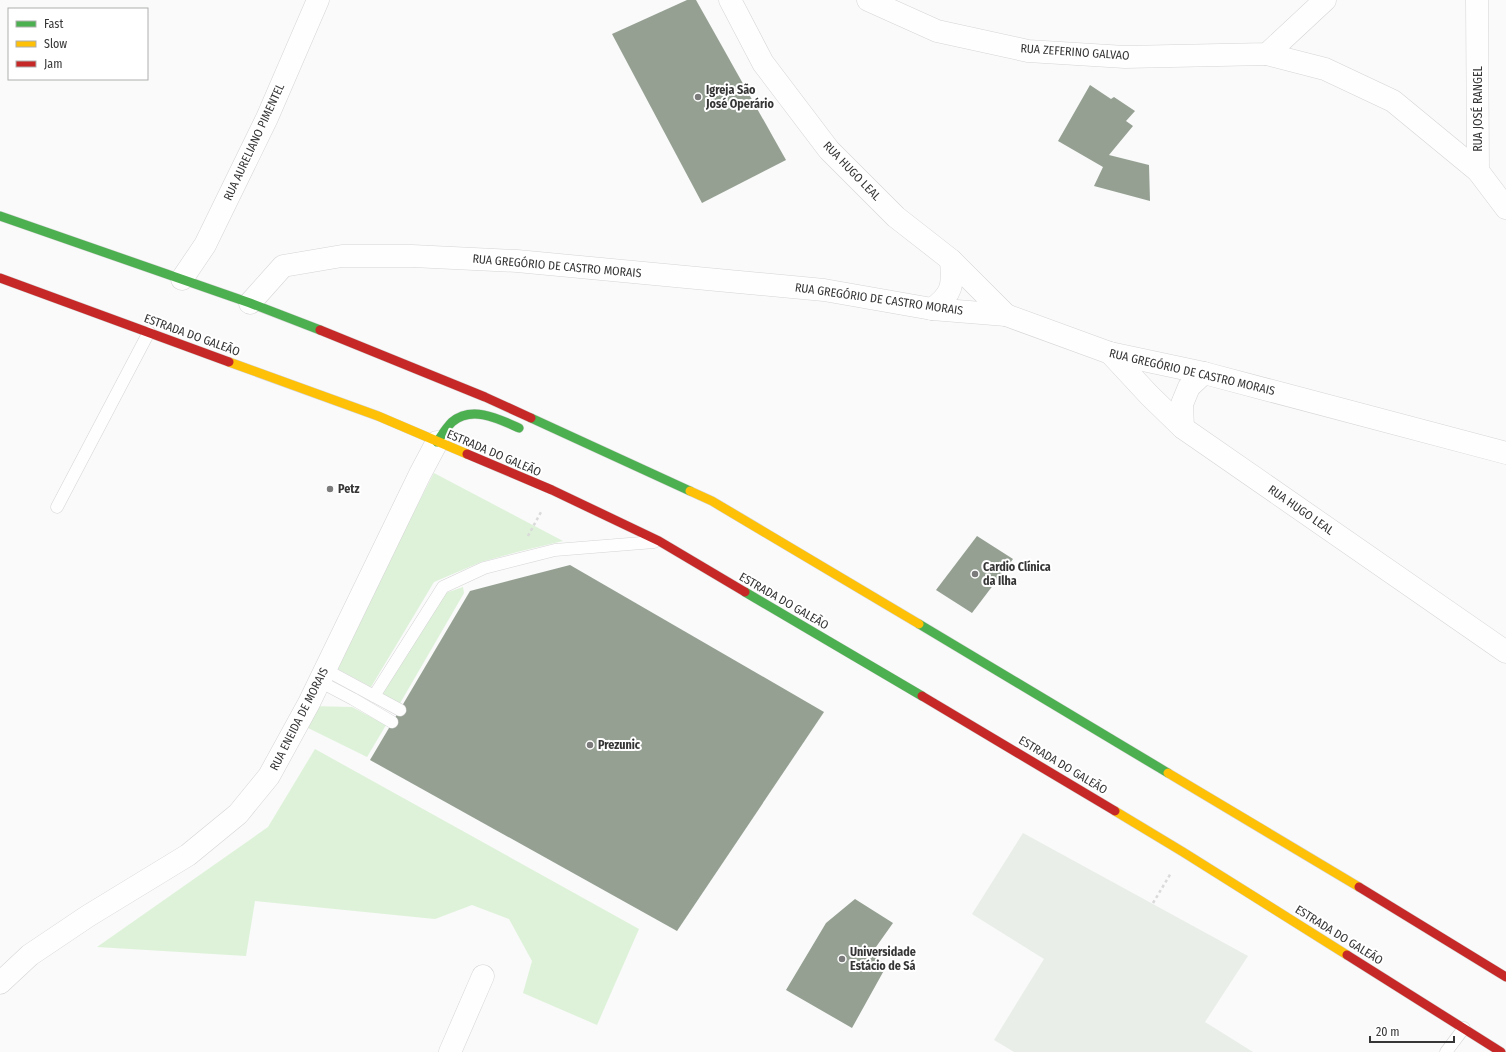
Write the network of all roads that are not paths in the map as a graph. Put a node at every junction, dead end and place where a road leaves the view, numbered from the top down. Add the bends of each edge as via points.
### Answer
1 (318, 0) edge
2 (730, 0) edge
3 (868, 0) edge
4 (1326, 0) edge
5 (1477, 0) edge
6 (1267, 54) junction
7 (1478, 172) junction
8 (1506, 208) edge
9 (0, 216) edge
10 (951, 260) junction
11 (0, 278) edge
12 (182, 279) junction
13 (250, 303) junction
14 (932, 309) junction
15 (1006, 315) junction
16 (149, 332) junction
17 (1110, 353) junction
18 (1204, 373) junction
19 (1183, 428) junction
20 (525, 431) dead end
21 (437, 442) junction
22 (1506, 453) edge
23 (664, 489) dead end
24 (712, 501) junction
25 (57, 506) dead end
26 (659, 541) junction
27 (1506, 652) edge
28 (322, 675) junction
29 (374, 696) junction
30 (400, 710) dead end
31 (392, 722) dead end
32 (483, 976) dead end
33 (1506, 976) edge
34 (0, 982) edge
35 (1464, 1028) junction
36 (450, 1052) edge
37 (1446, 1052) edge
38 (1501, 1052) edge

1 - 12 street, RUA AURELIANO PIMENTEL via 267,118 205,245
2 - 10 street, RUA HUGO LEAL via 763,63 829,150 896,217
3 - 6 street, RUA ZEFERINO GALVAO via 937,31 1028,50 1125,57
4 - 6 street
5 - 7 street, RUA JOSÉ RANGEL
6 - 7 street, RUA ZEFERINO GALVAO via 1325,69 1392,101
7 - 8 street
9 - 12 main road
10 - 14 street via 953,281 949,293
10 - 15 street, RUA HUGO LEAL
11 - 16 main road, ESTRADA DO GALEÃO
12 - 13 main road
13 - 14 street, RUA GREGÓRIO DE CASTRO MORAIS via 284,266 342,256 412,256 517,261 824,290
13 - 24 main road via 485,397
14 - 15 street, RUA GREGÓRIO DE CASTRO MORAIS
15 - 17 street, RUA GREGÓRIO DE CASTRO MORAIS
16 - 21 main road, ESTRADA DO GALEÃO via 378,416
16 - 25 lane
17 - 18 street, RUA GREGÓRIO DE CASTRO MORAIS
17 - 19 street, RUA HUGO LEAL
18 - 19 street via 1189,387 1182,404
18 - 22 street, RUA GREGÓRIO DE CASTRO MORAIS
19 - 27 street, RUA HUGO LEAL
20 - 21 main road via 497,418 466,414 454,420
21 - 26 main road, ESTRADA DO GALEÃO via 552,490
21 - 28 street, RUA ENEIDA DE MORAIS
23 - 24 main road
24 - 33 main road
26 - 29 lane via 555,550 484,568 443,588
26 - 35 main road, ESTRADA DO GALEÃO via 1183,852
28 - 29 lane
28 - 31 lane via 353,699
28 - 34 street, RUA ENEIDA DE MORAIS via 296,729 269,776 238,814 188,856 88,916 30,955
29 - 30 lane
32 - 36 street
35 - 37 lane
35 - 38 main road, ESTRADA DO GALEÃO

